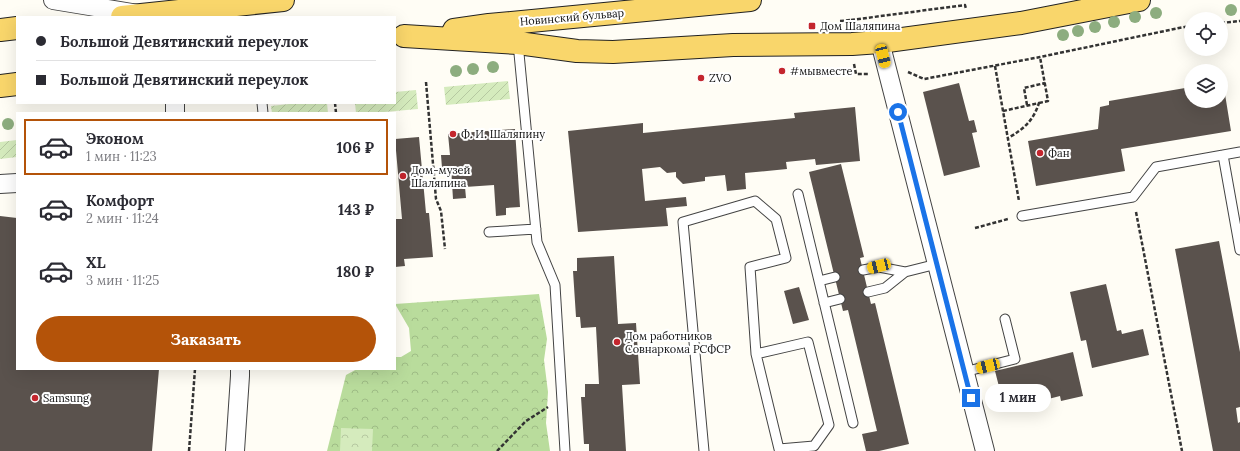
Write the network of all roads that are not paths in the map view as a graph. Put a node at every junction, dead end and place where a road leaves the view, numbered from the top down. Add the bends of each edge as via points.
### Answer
1 (53, 0) edge
2 (283, 0) edge
3 (750, 0) edge
4 (1139, 0) edge
5 (198, 5) edge
6 (144, 15) junction
7 (133, 16) edge
8 (16, 28) edge
9 (0, 30) edge
10 (400, 37) edge
11 (880, 42) junction
12 (518, 43) junction
13 (16, 84) edge
14 (0, 86) edge
15 (1240, 152) edge
16 (1223, 155) junction
17 (16, 183) edge
18 (0, 184) edge
19 (798, 194) dead end
20 (1022, 216) road end
21 (536, 229) junction
22 (489, 232) dead end
23 (1240, 250) edge
24 (936, 264) junction
25 (863, 270) dead end
26 (905, 272) junction
27 (835, 277) dead end
28 (819, 281) junction
29 (868, 292) dead end
30 (840, 299) dead end
31 (824, 303) junction
32 (1005, 319) dead end
33 (756, 354) junction
34 (240, 370) edge
35 (964, 372) junction
36 (854, 423) dead end
37 (235, 451) edge
38 (565, 451) edge
39 (704, 451) edge
40 (985, 451) edge

1 - 6 street
2 - 5 main road
3 - 10 main road, Новинский бульвар via 489,25
4 - 11 main road via 1021,23
5 - 6 main road
6 - 7 main road
8 - 9 main road
10 - 12 main road
11 - 12 main road via 813,45 732,44 613,52 577,51
11 - 24 street
12 - 21 lane
13 - 14 main road
15 - 16 lane
16 - 20 lane via 1156,167 1133,197
16 - 23 lane
17 - 18 street
19 - 28 lane
21 - 22 lane
21 - 38 lane via 537,242 555,285
24 - 26 lane
24 - 35 street
25 - 26 lane via 879,266
26 - 29 lane via 885,288
27 - 28 lane
28 - 31 lane
30 - 31 lane
31 - 36 lane
32 - 35 lane via 1015,359
33 - 33 lane via 779,449 814,446 829,426 808,342
33 - 39 lane via 750,267 786,258 776,219 754,201 683,222
34 - 37 street
35 - 40 street

